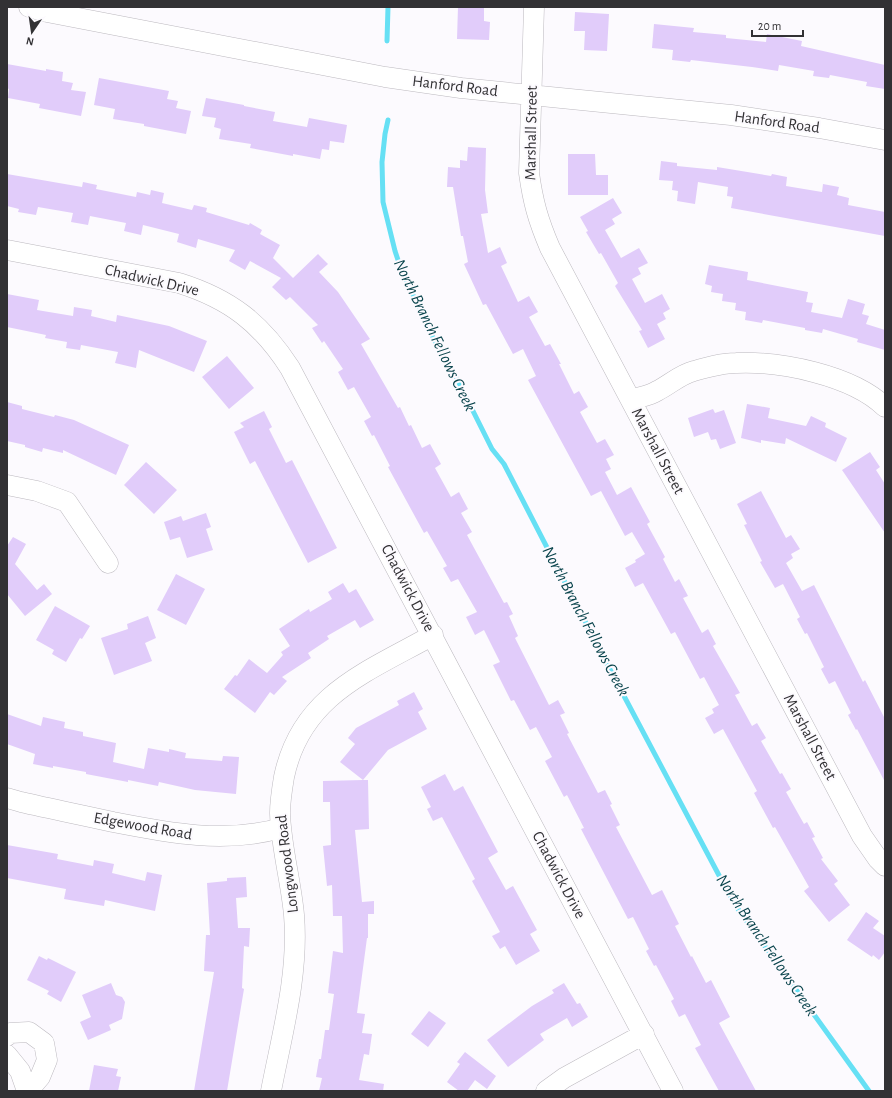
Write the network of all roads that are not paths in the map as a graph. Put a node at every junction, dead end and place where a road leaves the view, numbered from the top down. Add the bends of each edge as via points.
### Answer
1 (29, 7) edge
2 (534, 7) edge
3 (531, 96) junction
4 (885, 140) edge
5 (7, 250) edge
6 (631, 400) junction
7 (885, 407) edge
8 (7, 485) edge
9 (108, 563) dead end
10 (433, 636) junction
11 (7, 798) edge
12 (281, 828) junction
13 (885, 866) edge
14 (644, 1034) junction
15 (7, 1036) edge
16 (7, 1055) edge
17 (28, 1091) edge
18 (271, 1091) edge
19 (546, 1091) edge
20 (673, 1091) edge

1 - 3 street, Hanford Road via 385,77
2 - 3 street, Marshall Street
3 - 4 street, Hanford Road via 731,115
3 - 6 street, Marshall Street via 529,173 538,220 550,248
5 - 10 street, Chadwick Drive via 180,283 213,296 258,327 290,368
6 - 7 street via 655,392 692,371 735,363 758,363 838,379 870,395
6 - 13 street, Marshall Street via 862,836
8 - 9 street via 37,491 68,502
10 - 12 street, Longwood Road via 347,683 314,712 299,735 287,765 281,794
10 - 14 street, Chadwick Drive
11 - 12 street, Edgewood Road via 188,835 255,835
12 - 18 street, Longwood Road via 294,915 294,943 289,998
14 - 19 street via 564,1078
14 - 20 street, Chadwick Drive
15 - 17 street via 10,1033 29,1032 44,1043 47,1060 40,1077
16 - 17 street via 20,1071

